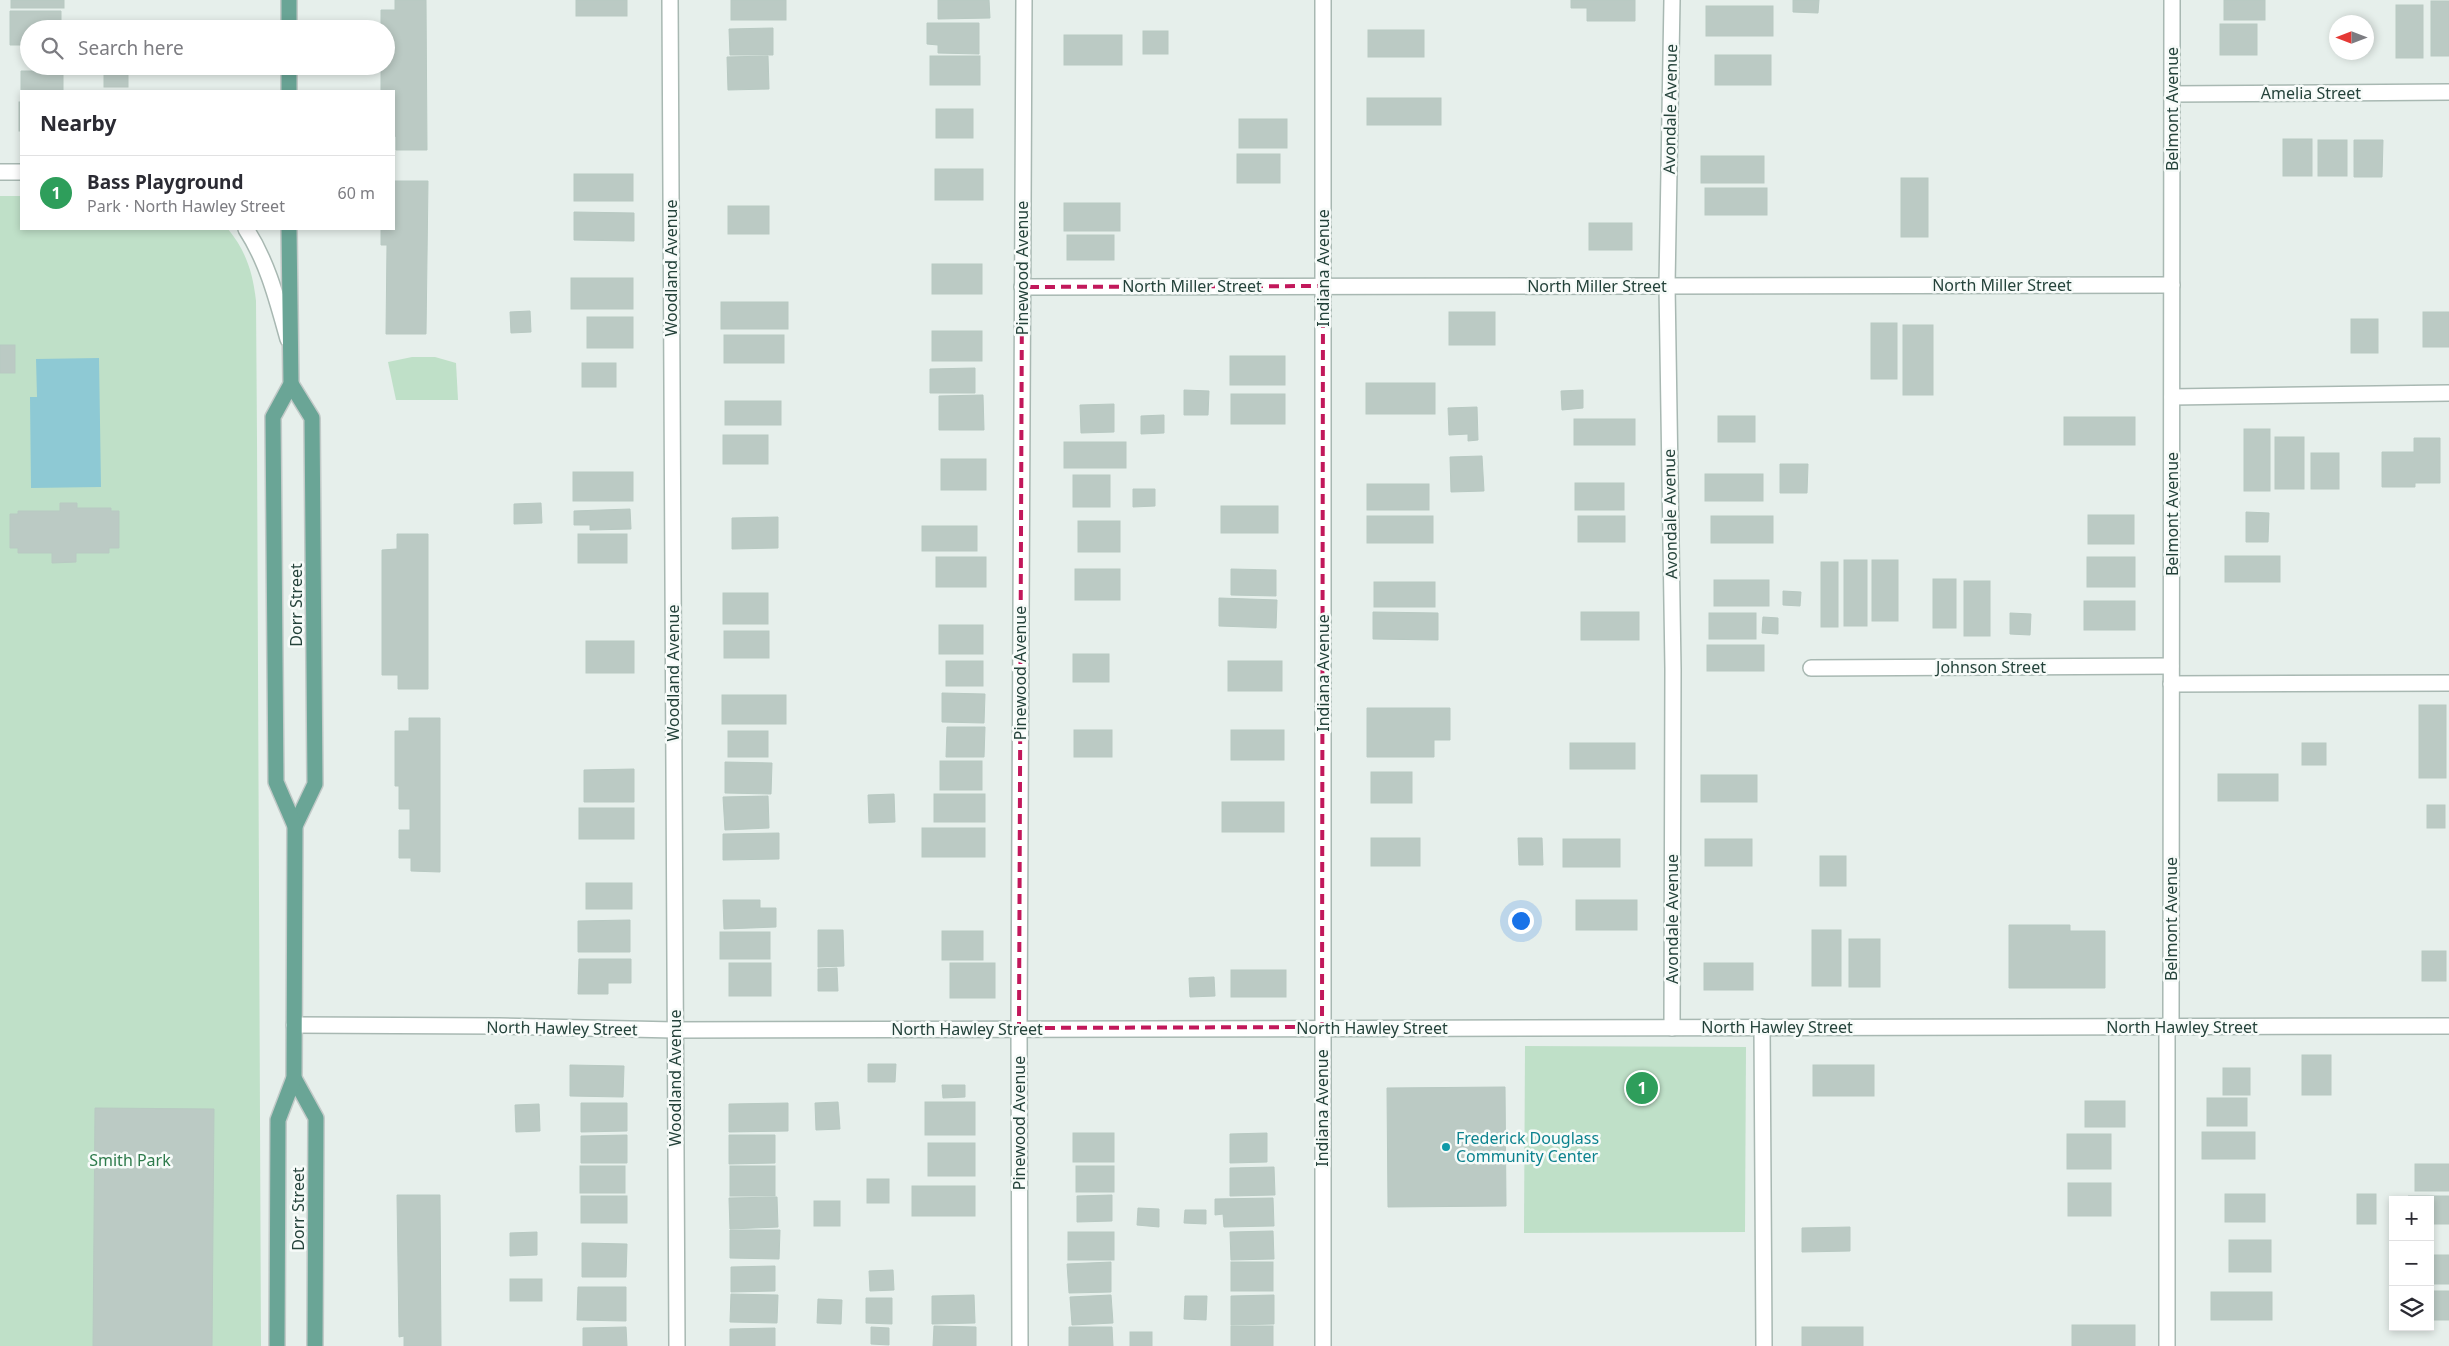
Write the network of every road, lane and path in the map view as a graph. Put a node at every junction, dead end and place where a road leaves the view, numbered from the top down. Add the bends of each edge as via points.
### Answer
1 (289, 0) edge
2 (670, 0) edge
3 (1024, 0) edge
4 (1323, 0) edge
5 (1672, 0) edge
6 (2172, 0) edge
7 (289, 20) edge
8 (289, 75) edge
9 (289, 90) edge
10 (2449, 92) edge
11 (2172, 94) junction
12 (0, 172) edge
13 (20, 172) edge
14 (247, 230) edge
15 (289, 230) edge
16 (1667, 285) junction
17 (2172, 285) junction
18 (1323, 286) junction
19 (1022, 287) junction
20 (290, 347) junction
21 (291, 384) junction
22 (2449, 393) edge
23 (2172, 397) junction
24 (2171, 666) junction
25 (1811, 668) dead end
26 (2449, 683) edge
27 (2171, 684) junction
28 (296, 826) junction
29 (294, 1025) junction
30 (2449, 1026) edge
31 (1322, 1027) junction
32 (1762, 1027) junction
33 (2169, 1027) junction
34 (1019, 1028) junction
35 (1672, 1028) junction
36 (674, 1030) junction
37 (294, 1078) junction
38 (277, 1346) edge
39 (315, 1346) edge
40 (677, 1346) edge
41 (1020, 1346) edge
42 (1323, 1346) edge
43 (1764, 1346) edge
44 (2168, 1346) edge

1 - 7 main road
2 - 36 street, Woodland Avenue
3 - 19 street, Pinewood Avenue
4 - 18 street, Indiana Avenue
5 - 16 street, Avondale Avenue
6 - 11 street, Belmont Avenue
8 - 9 main road
10 - 11 street, Amelia Street
11 - 17 street, Belmont Avenue
12 - 13 street
14 - 20 street via 274,287
15 - 20 main road, Dorr Street
16 - 17 street, North Miller Street
16 - 18 street, North Miller Street
16 - 35 street, Avondale Avenue via 1673,669
17 - 23 street, Belmont Avenue
18 - 19 street, North Miller Street
18 - 31 street, Indiana Avenue
19 - 34 street, Pinewood Avenue
20 - 21 main road, Dorr Street
21 - 28 main road, Dorr Street via 273,418 276,782
21 - 28 main road, Dorr Street via 312,418 315,784
22 - 23 street
23 - 24 street, Belmont Avenue
24 - 25 street, Johnson Street
24 - 27 street, Belmont Avenue
26 - 27 street
27 - 33 street, Belmont Avenue
28 - 29 main road, Dorr Street
29 - 36 street, North Hawley Street
29 - 37 main road, Dorr Street
30 - 33 street, North Hawley Street
31 - 34 street, North Hawley Street
31 - 35 street, North Hawley Street
31 - 42 street, Indiana Avenue
32 - 33 street, North Hawley Street
32 - 35 street, North Hawley Street
32 - 43 street
33 - 44 street, Belmont Avenue
34 - 36 street, North Hawley Street
34 - 41 street, Pinewood Avenue
36 - 40 street, Woodland Avenue
37 - 38 main road, Dorr Street via 278,1120
37 - 39 main road, Dorr Street via 316,1118

